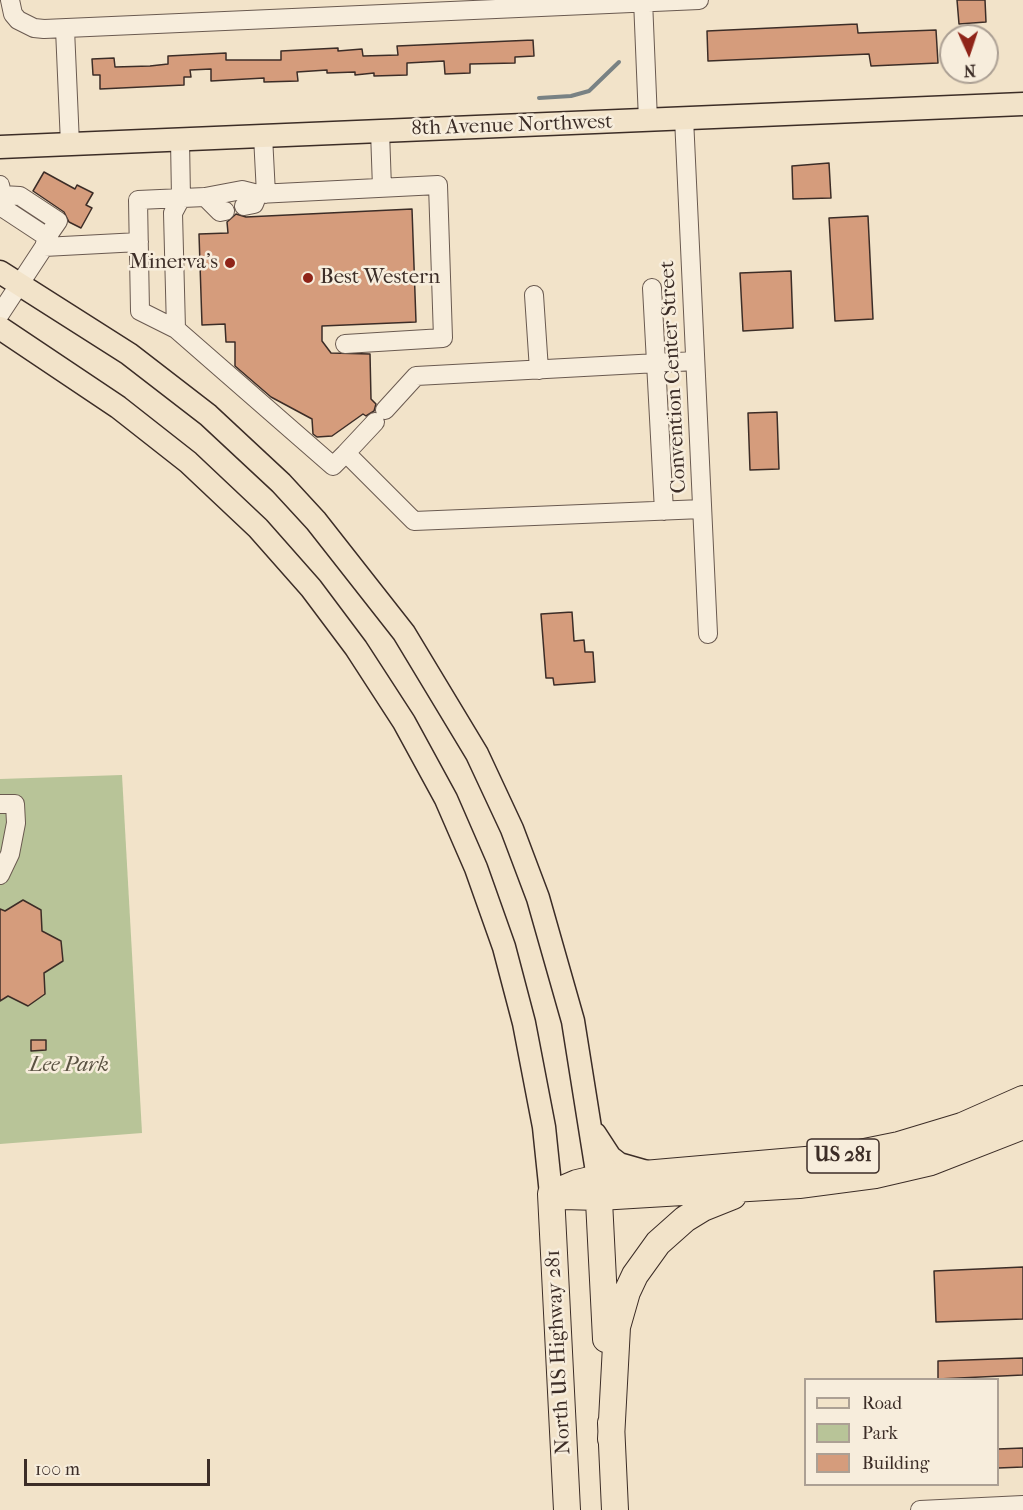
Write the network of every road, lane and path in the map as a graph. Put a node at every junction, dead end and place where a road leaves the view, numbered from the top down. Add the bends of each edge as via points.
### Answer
1 (10, 0) edge
2 (699, 0) edge
3 (644, 1) edge
4 (65, 28) junction
5 (1023, 104) edge
6 (684, 118) junction
7 (648, 120) junction
8 (380, 131) junction
9 (263, 136) junction
10 (180, 140) junction
11 (70, 144) junction
12 (0, 147) edge
13 (382, 188) junction
14 (1, 190) edge
15 (262, 194) junction
16 (205, 197) junction
17 (181, 198) junction
18 (244, 206) dead end
19 (225, 211) dead end
20 (46, 242) junction
21 (139, 242) junction
22 (0, 272) edge
23 (19, 284) junction
24 (652, 288) dead end
25 (534, 295) dead end
26 (0, 314) edge
27 (0, 328) edge
28 (176, 329) junction
29 (345, 344) dead end
30 (695, 361) junction
31 (656, 363) junction
32 (539, 369) junction
33 (346, 453) junction
34 (702, 509) junction
35 (664, 511) junction
36 (708, 634) dead end
37 (0, 804) edge
38 (0, 875) edge
39 (1023, 1099) edge
40 (591, 1123) junction
41 (1023, 1126) edge
42 (655, 1173) junction
43 (799, 1185) junction
44 (598, 1188) junction
45 (551, 1194) junction
46 (612, 1439) junction
47 (1023, 1506) edge
48 (567, 1510) edge
49 (615, 1510) edge
50 (920, 1510) edge

1 - 4 street via 13,14 25,25
2 - 3 street
3 - 4 street
3 - 7 street
4 - 11 street
5 - 6 main road, 8th Avenue Northwest
6 - 7 main road, 8th Avenue Northwest
6 - 30 street, Convention Center Street
7 - 8 main road, 8th Avenue Northwest
8 - 9 main road, 8th Avenue Northwest
8 - 13 street
9 - 10 main road, 8th Avenue Northwest
9 - 15 street
10 - 11 main road, 8th Avenue Northwest
10 - 17 street
11 - 12 main road, 8th Avenue Northwest
13 - 15 street
13 - 29 street via 438,185 443,338
14 - 20 street via 6,210
15 - 16 street via 242,190
15 - 18 street via 254,204
16 - 17 street
16 - 19 street via 220,212
17 - 21 street via 138,200
17 - 28 street via 173,213
20 - 21 street
20 - 23 street
21 - 28 street via 140,311
22 - 23 main road
23 - 26 street
23 - 40 main road via 129,354 238,442 316,521 404,633 477,754 512,829 564,985
24 - 31 street
25 - 32 street
27 - 45 main road via 118,407 188,462 250,520 311,588 404,722 446,799 504,947 524,1023 544,1127
28 - 33 street via 333,466
30 - 31 street
30 - 34 street, Convention Center Street
31 - 32 street
31 - 35 street
32 - 33 street via 416,376
33 - 35 street via 414,521
34 - 35 street
34 - 36 street, Convention Center Street
37 - 38 street via 15,804 16,823 10,854
39 - 42 highway, US 281 via 962,1126 899,1145 840,1156
40 - 42 main road, US 281 via 596,1139 610,1157 632,1169
40 - 44 main road
41 - 43 highway, US 281 via 931,1162 875,1175
42 - 44 highway, US 281
43 - 44 highway, US 281
43 - 46 highway, US 281 via 742,1194 703,1208 670,1232 646,1257 627,1292 617,1327
44 - 45 highway, US 281
44 - 46 highway, US 281
45 - 48 highway, North US Highway 281
46 - 49 highway, US 281
47 - 50 street

